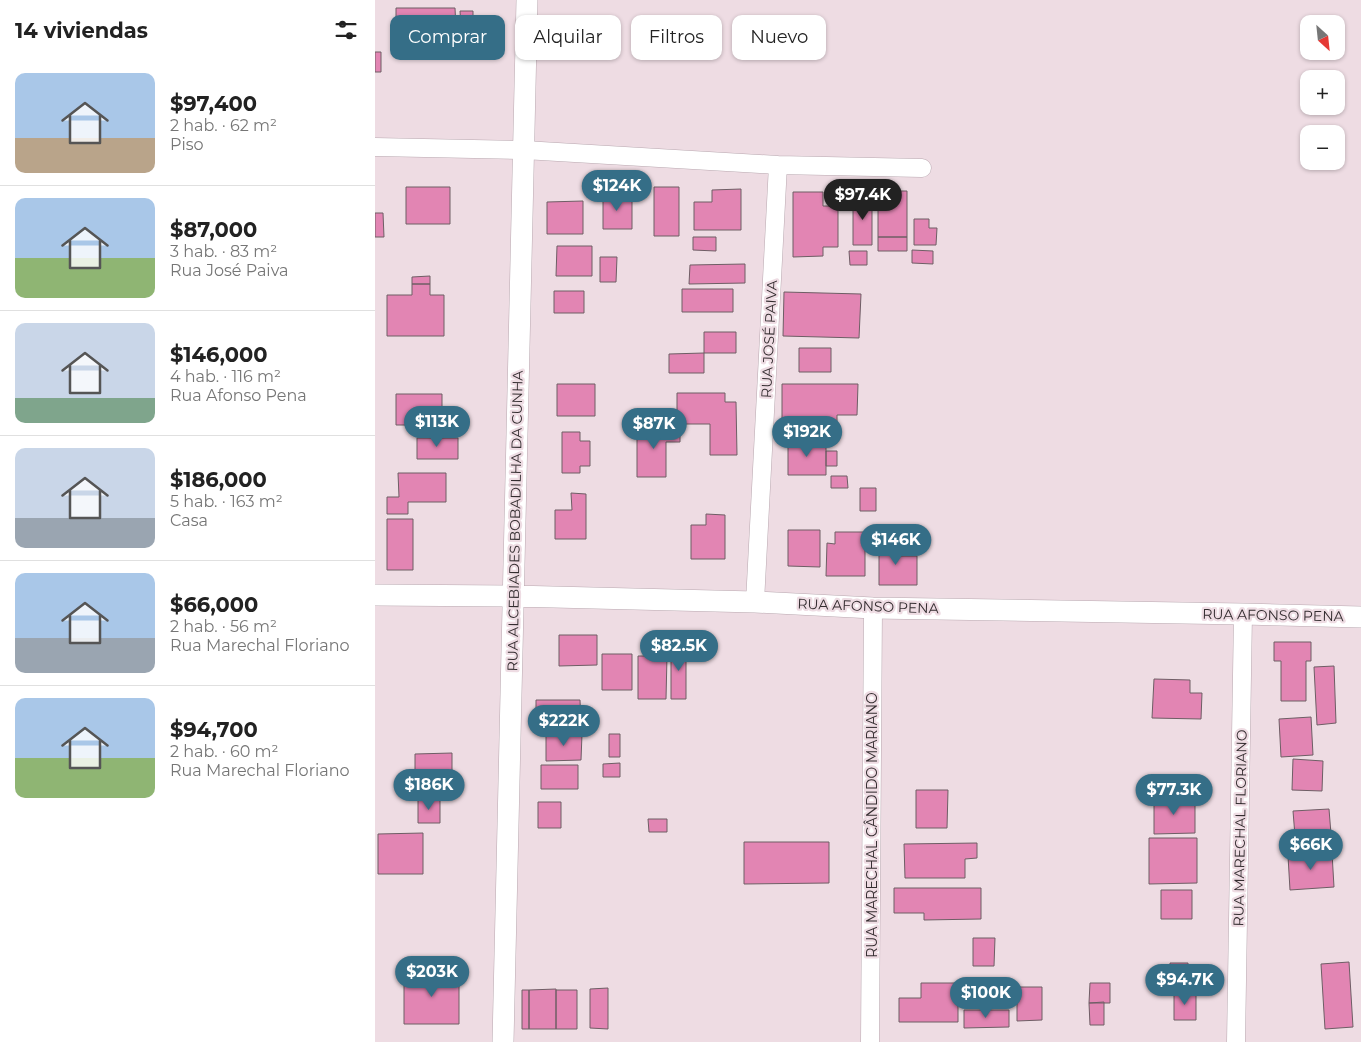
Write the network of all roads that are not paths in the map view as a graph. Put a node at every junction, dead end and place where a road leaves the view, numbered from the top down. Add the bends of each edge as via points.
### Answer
1 (527, 0) edge
2 (375, 147) edge
3 (524, 150) junction
4 (778, 165) junction
5 (922, 168) dead end
6 (375, 595) edge
7 (513, 596) junction
8 (755, 602) junction
9 (873, 608) junction
10 (1243, 614) junction
11 (1361, 617) edge
12 (503, 1042) edge
13 (871, 1042) edge
14 (1236, 1042) edge

1 - 3 street, RUA ALCEBIADES BOBADILHA DA CUNHA
2 - 3 street
3 - 4 street
3 - 7 street, RUA ALCEBIADES BOBADILHA DA CUNHA
4 - 5 street
4 - 8 street, RUA JOSÉ PAIVA
6 - 7 street, RUA AFONSO PENA
7 - 8 street, RUA AFONSO PENA
7 - 12 street, RUA ALCEBIADES BOBADILHA DA CUNHA
8 - 9 street, RUA AFONSO PENA
9 - 10 street, RUA AFONSO PENA
9 - 13 street, RUA MARECHAL CÂNDIDO MARIANO
10 - 11 street, RUA AFONSO PENA
10 - 14 street, RUA MARECHAL FLORIANO

